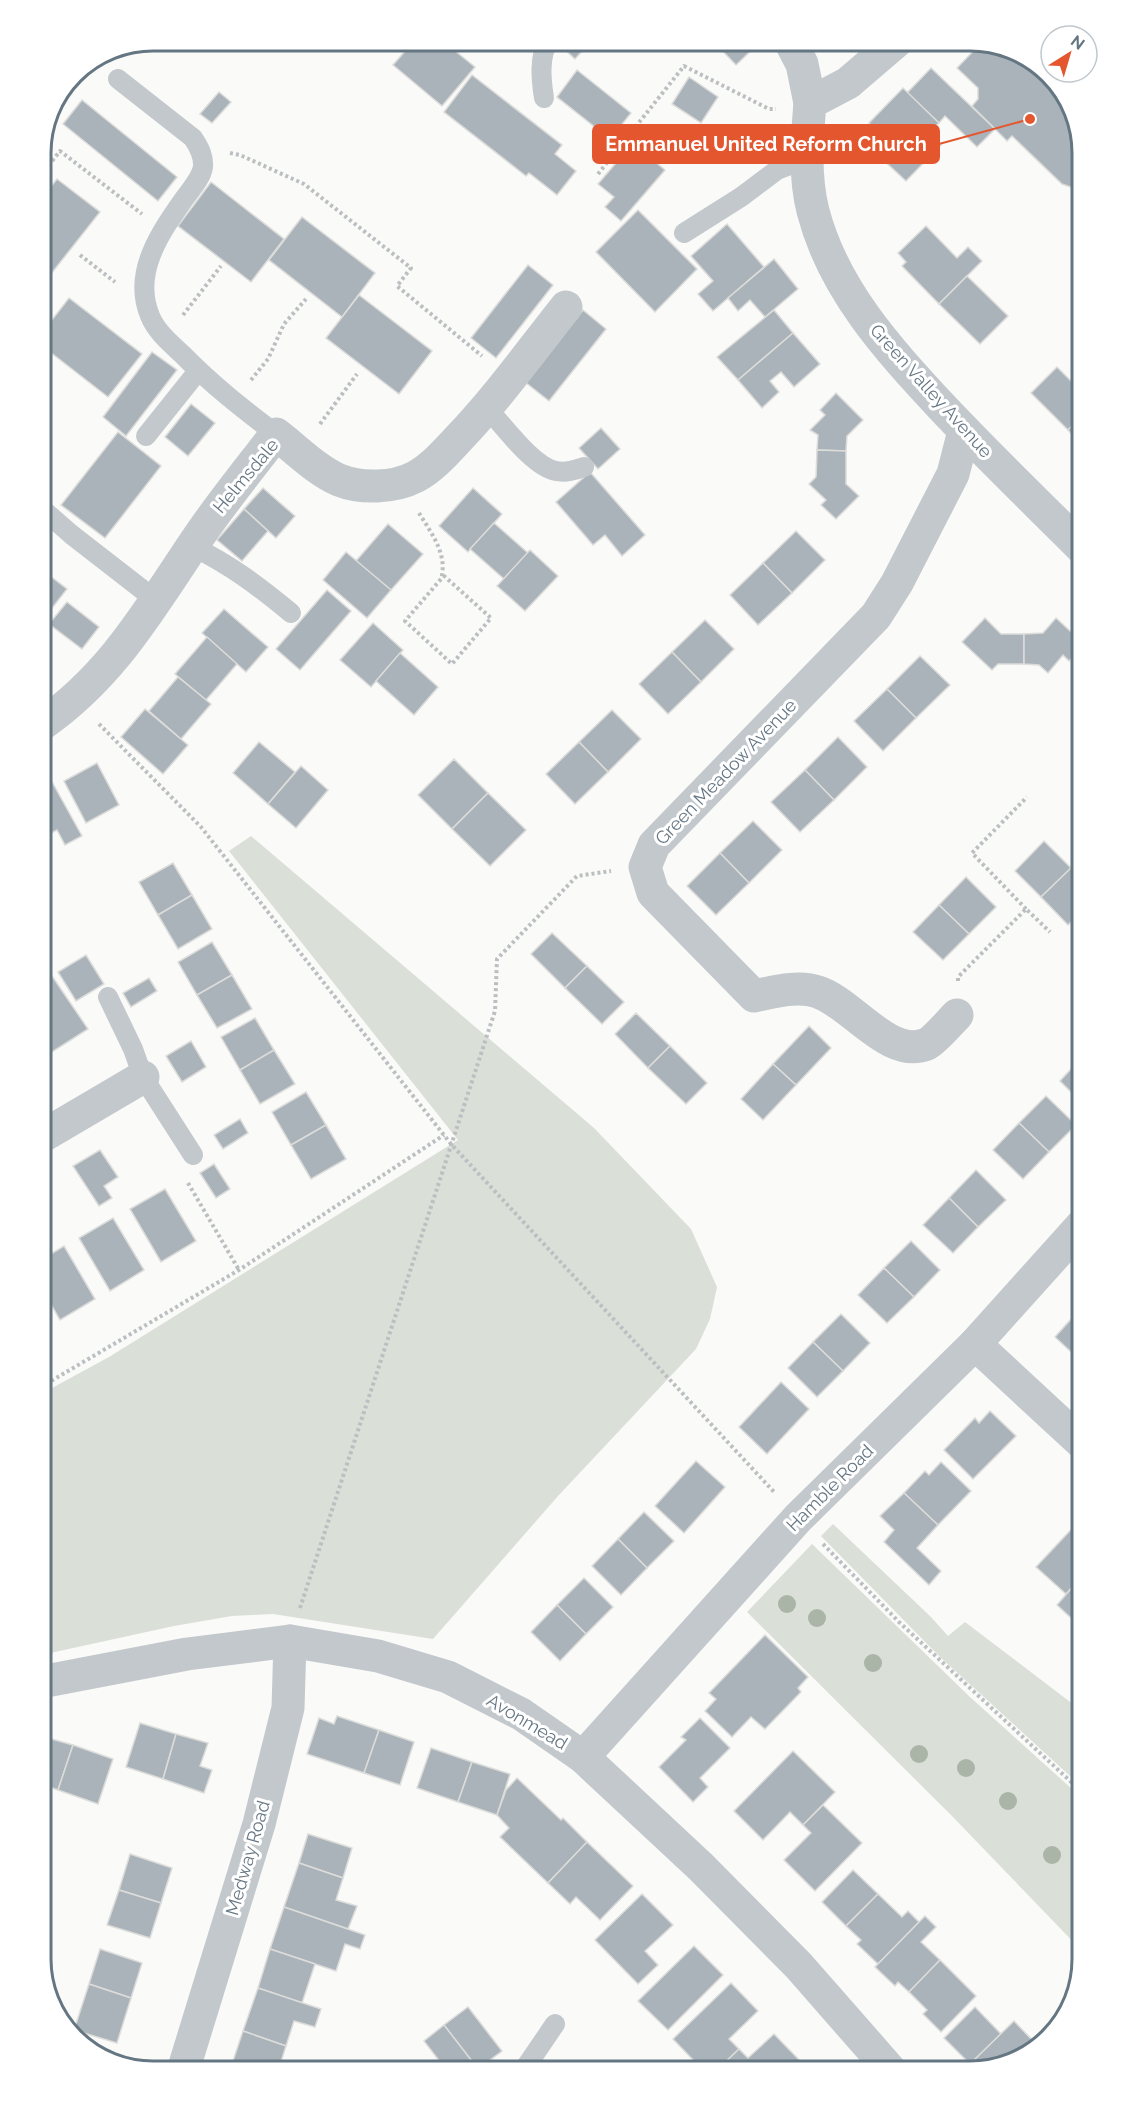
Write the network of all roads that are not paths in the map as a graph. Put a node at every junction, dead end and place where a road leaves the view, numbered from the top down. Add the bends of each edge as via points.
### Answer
1 (544, 51) edge
2 (795, 51) edge
3 (885, 51) edge
4 (118, 78) dead end
5 (544, 98) dead end
6 (810, 105) junction
7 (807, 165) junction
8 (684, 233) dead end
9 (566, 307) dead end
10 (198, 371) junction
11 (488, 408) junction
12 (964, 431) junction
13 (146, 436) dead end
14 (288, 443) junction
15 (584, 467) dead end
16 (51, 517) edge
17 (1072, 537) edge
18 (192, 546) junction
19 (157, 601) junction
20 (291, 614) dead end
21 (51, 717) edge
22 (108, 997) dead end
23 (957, 1015) road end
24 (143, 1077) junction
25 (51, 1131) edge
26 (193, 1155) road end
27 (1072, 1237) edge
28 (975, 1344) junction
29 (1072, 1433) edge
30 (290, 1641) junction
31 (51, 1680) edge
32 (583, 1757) junction
33 (555, 2024) dead end
34 (186, 2061) edge
35 (530, 2061) edge
36 (881, 2061) edge

1 - 5 lane
2 - 6 street, Green Valley Avenue via 802,64
3 - 6 street via 848,83
4 - 10 lane via 193,138 203,158 199,178 148,258 143,295 150,317 165,338
6 - 7 street, Green Valley Avenue
7 - 8 lane via 777,170
7 - 12 street, Green Valley Avenue via 813,212 827,253 847,291 880,338
9 - 11 street, Helmsdale
10 - 13 lane
10 - 14 lane
11 - 14 street, Helmsdale via 429,468 414,478 390,484 339,480
11 - 15 lane via 546,468 563,472
12 - 17 street, Green Valley Avenue
12 - 23 street, Green Meadow Avenue via 953,474 876,616 654,845 645,867 653,893 754,996 787,989 817,991 843,1004 880,1035 904,1047 927,1044
14 - 18 street, Helmsdale via 224,500
16 - 19 lane
18 - 19 street, Helmsdale
18 - 20 lane via 224,562
19 - 21 street, Helmsdale via 104,670 76,699
22 - 24 lane
24 - 25 street
24 - 26 lane
27 - 28 street, Hamble Road
28 - 29 street
28 - 32 street, Hamble Road via 798,1518
30 - 31 street, Avonmead via 187,1654
30 - 32 street, Avonmead via 378,1656 448,1677 521,1714
30 - 34 street, Medway Road via 288,1708 259,1824
32 - 36 street, Avonmead via 799,1966
33 - 35 lane

